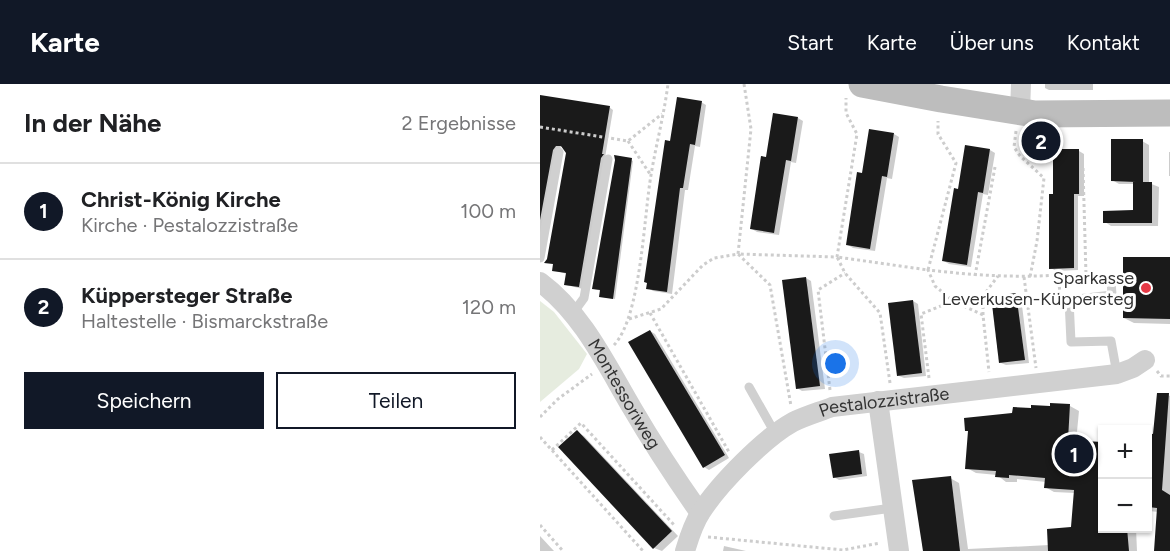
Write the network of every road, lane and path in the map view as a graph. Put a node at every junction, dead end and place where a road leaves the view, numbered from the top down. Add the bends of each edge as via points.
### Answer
1 (668, 84) edge
2 (744, 84) edge
3 (1021, 84) edge
4 (854, 89) edge
5 (941, 99) junction
6 (1020, 112) junction
7 (664, 113) junction
8 (1170, 113) edge
9 (540, 127) edge
10 (628, 141) junction
11 (559, 152) dead end
12 (608, 159) dead end
13 (995, 167) dead end
14 (1083, 168) dead end
15 (651, 175) junction
16 (738, 254) junction
17 (837, 257) junction
18 (540, 258) edge
19 (928, 270) junction
20 (845, 273) junction
21 (1058, 275) dead end
22 (975, 276) junction
23 (998, 276) junction
24 (1024, 277) junction
25 (1112, 280) dead end
26 (540, 282) edge
27 (953, 301) junction
28 (650, 313) junction
29 (572, 314) junction
30 (983, 315) junction
31 (629, 319) junction
32 (603, 359) junction
33 (1145, 360) dead end
34 (1116, 374) junction
35 (1038, 383) junction
36 (749, 387) dead end
37 (991, 388) junction
38 (932, 394) junction
39 (885, 400) junction
40 (832, 407) junction
41 (540, 417) edge
42 (795, 421) junction
43 (775, 433) junction
44 (540, 437) edge
45 (552, 450) junction
46 (739, 468) junction
47 (892, 508) junction
48 (700, 513) junction
49 (834, 516) dead end
50 (540, 525) edge
51 (687, 543) edge
52 (898, 546) edge
53 (563, 551) edge
54 (643, 551) edge

1 - 7 path
2 - 16 path via 751,129
3 - 6 street
4 - 5 main road
4 - 17 path via 846,113 857,134
5 - 6 main road
5 - 19 path via 938,134 956,163
6 - 8 main road
6 - 24 path via 1014,147 1044,178 1030,277
7 - 10 path
7 - 15 path
9 - 10 path
10 - 15 path
11 - 18 lane
12 - 29 lane via 584,298
13 - 22 path
14 - 21 path via 1086,275
15 - 31 path
16 - 17 path
16 - 28 path via 714,258 703,265 661,309
16 - 42 path via 770,285
17 - 19 path
17 - 20 path
19 - 22 path
19 - 27 path via 935,286
20 - 39 path via 880,313
20 - 40 path via 818,290
22 - 23 path
23 - 24 path
23 - 30 path via 983,296
24 - 35 path
25 - 34 lane via 1112,295 1069,300 1071,342 1111,341
26 - 29 street, Montessoriweg
27 - 30 path
27 - 38 path via 921,314
28 - 31 path
28 - 46 path
29 - 32 street, Montessoriweg
30 - 37 path
31 - 32 path
32 - 41 path
32 - 48 street, Montessoriweg
33 - 34 street, Pestalozzistraße
34 - 35 street, Pestalozzistraße
35 - 37 street, Pestalozzistraße
36 - 43 lane
37 - 38 street, Pestalozzistraße
38 - 39 street, Pestalozzistraße
39 - 40 street, Pestalozzistraße
39 - 47 street
40 - 42 street, Pestalozzistraße
42 - 43 street, Pestalozzistraße
43 - 46 street, Pestalozzistraße
44 - 45 path
45 - 51 path via 581,423
45 - 54 path
46 - 48 street, Pestalozzistraße
47 - 49 lane
47 - 52 street
48 - 51 street, Pestalozzistraße
50 - 53 path
51 - 52 path via 843,550

